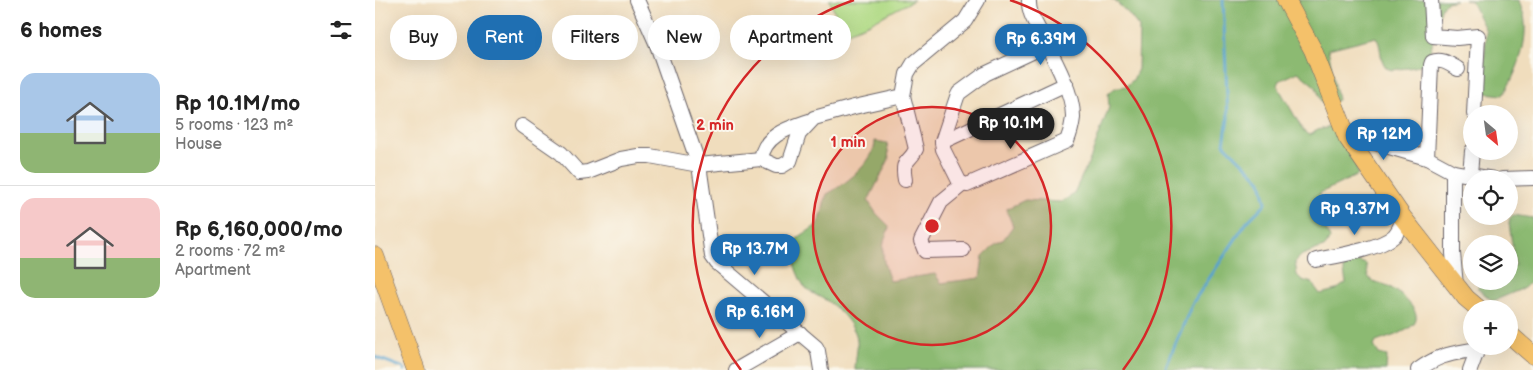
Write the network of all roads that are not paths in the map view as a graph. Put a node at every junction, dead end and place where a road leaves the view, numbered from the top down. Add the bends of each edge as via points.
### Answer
1 (637, 0) edge
2 (978, 0) edge
3 (1029, 0) edge
4 (1286, 0) edge
5 (1431, 0) edge
6 (1047, 45) junction
7 (1458, 69) dead end
8 (1066, 84) junction
9 (903, 96) junction
10 (1474, 105) edge
11 (814, 118) junction
12 (522, 126) dead end
13 (1347, 137) junction
14 (942, 142) junction
15 (761, 158) junction
16 (1427, 158) junction
17 (699, 165) junction
18 (1453, 172) junction
19 (1463, 173) edge
20 (1518, 178) edge
21 (1533, 178) edge
22 (905, 180) dead end
23 (963, 184) junction
24 (1403, 218) junction
25 (963, 250) dead end
26 (375, 256) edge
27 (1316, 260) dead end
28 (1456, 286) junction
29 (1468, 300) edge
30 (799, 333) junction
31 (1518, 342) edge
32 (1463, 351) edge
33 (1476, 355) edge
34 (1533, 355) edge
35 (416, 370) edge
36 (736, 370) edge
37 (821, 370) edge
38 (1418, 370) edge
39 (1471, 370) edge

1 - 17 street via 657,44
2 - 9 street via 965,21 913,64 907,74
3 - 6 street via 1028,8
4 - 13 main road via 1313,50
5 - 10 street via 1433,36 1478,36
6 - 8 street
6 - 14 street via 985,74 959,94
7 - 16 street via 1445,61 1432,62
8 - 14 street
8 - 23 street via 1073,117 1067,141
9 - 11 street
9 - 22 street via 917,149 903,165
11 - 15 street via 770,140 762,150
11 - 15 street via 799,134 790,161 776,166
12 - 17 street via 561,153 579,173 638,156
13 - 16 street
13 - 24 main road
14 - 23 street
15 - 17 street
16 - 18 street
17 - 30 street via 712,256
18 - 19 street
18 - 28 street
20 - 21 street
23 - 25 street via 941,202 921,242 925,251
24 - 27 street via 1399,229 1384,242
24 - 28 main road
26 - 35 main road
28 - 29 main road
30 - 36 street
30 - 37 street via 818,351
31 - 34 main road
32 - 38 street via 1433,359
33 - 39 street

